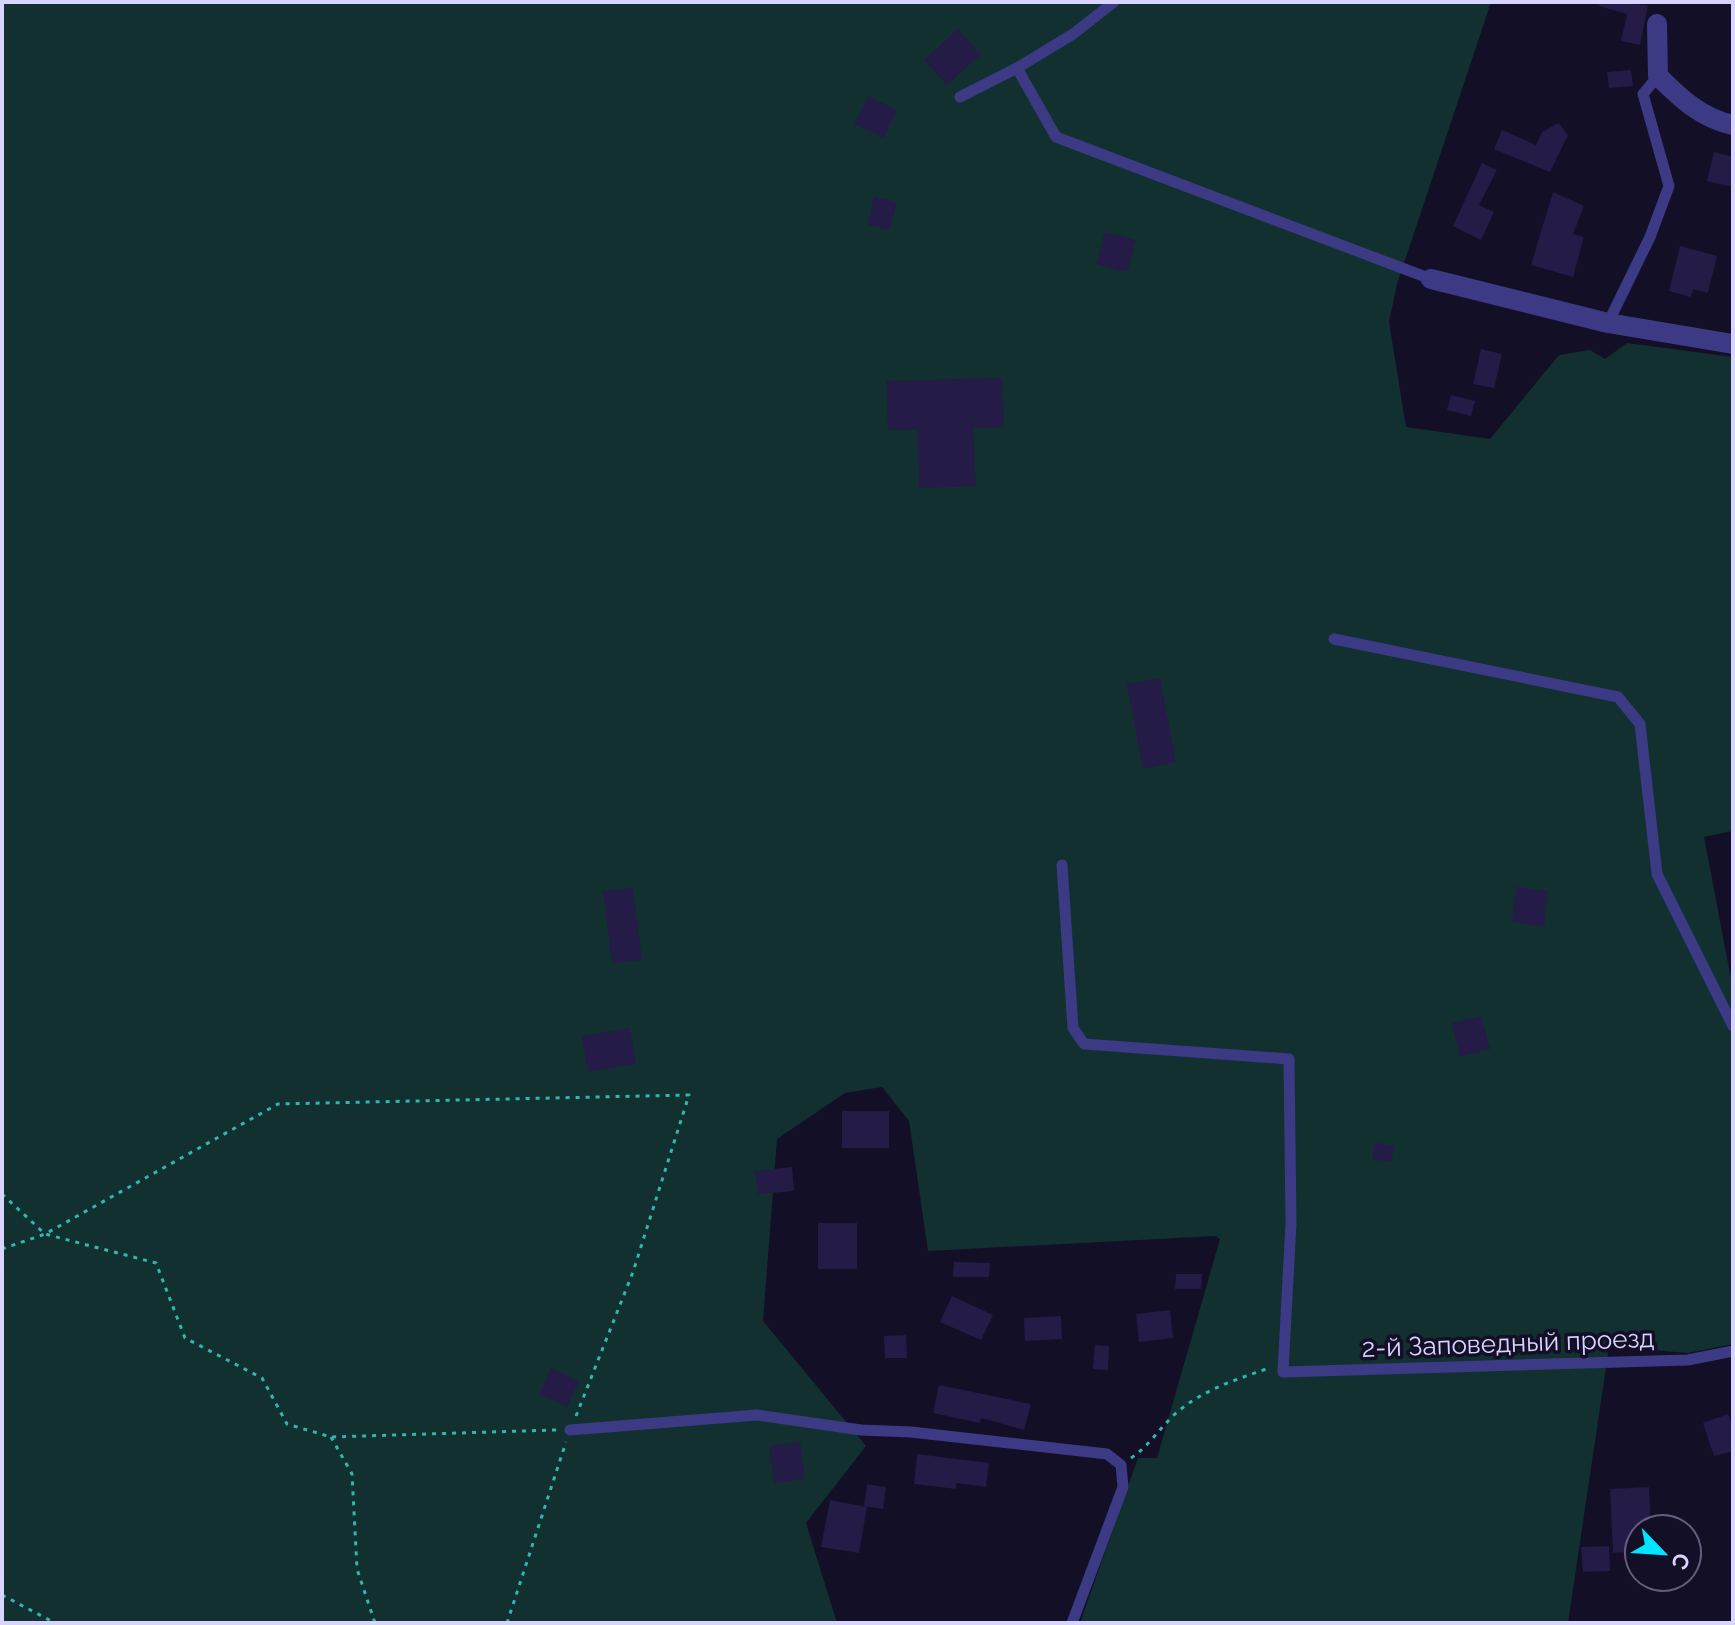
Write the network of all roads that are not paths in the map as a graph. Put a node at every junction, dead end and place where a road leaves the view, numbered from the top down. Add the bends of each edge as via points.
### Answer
1 (1114, 2) edge
2 (1657, 24) dead end
3 (1017, 68) junction
4 (1658, 76) junction
5 (960, 97) dead end
6 (1733, 125) edge
7 (1431, 279) joint
8 (1608, 323) junction
9 (1733, 344) edge
10 (1334, 639) dead end
11 (1062, 865) dead end
12 (1733, 1026) edge
13 (1733, 1351) edge
14 (570, 1430) road end
15 (1072, 1623) edge

1 - 3 lane
2 - 4 street
3 - 5 lane
3 - 7 lane via 1056,137
4 - 6 street via 1686,104
4 - 8 lane via 1643,94 1669,186
7 - 8 street
8 - 9 street
10 - 12 lane via 1618,697 1640,724 1657,874
11 - 13 lane, 2-й Заповедный проезд via 1073,1028 1084,1044 1289,1059 1291,1223 1283,1372 1688,1360
14 - 15 lane via 757,1415 1107,1454 1121,1465 1123,1487

